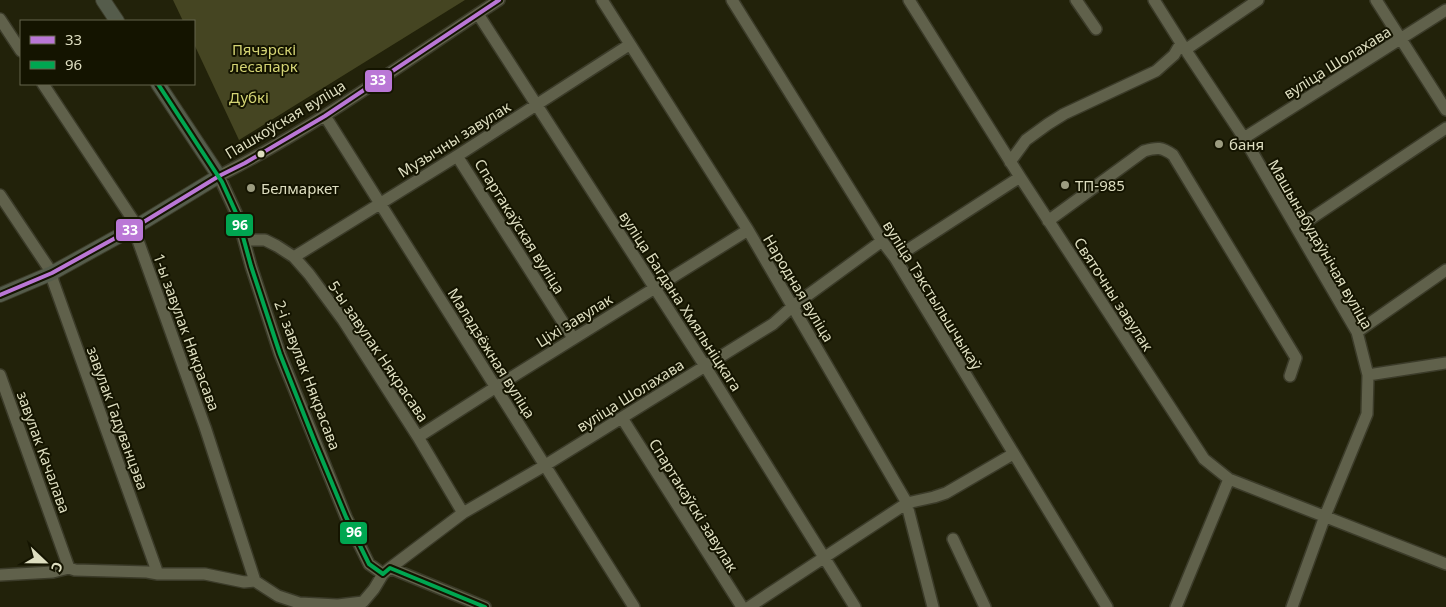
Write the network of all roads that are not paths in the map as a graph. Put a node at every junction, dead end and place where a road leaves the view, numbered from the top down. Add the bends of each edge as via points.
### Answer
1 (103, 0) edge
2 (499, 0) edge
3 (602, 0) edge
4 (732, 0) edge
5 (909, 0) edge
6 (1076, 0) edge
7 (1154, 0) edge
8 (1258, 0) edge
9 (1376, 0) edge
10 (1446, 10) edge
11 (478, 14) junction
12 (0, 19) edge
13 (116, 20) edge
14 (1096, 29) dead end
15 (1401, 39) junction
16 (630, 45) junction
17 (1183, 47) junction
18 (20, 49) edge
19 (44, 85) edge
20 (159, 85) edge
21 (537, 104) junction
22 (1446, 110) edge
23 (325, 116) junction
24 (1446, 128) edge
25 (1244, 138) junction
26 (457, 156) junction
27 (1010, 162) junction
28 (219, 176) junction
29 (1020, 177) junction
30 (0, 195) edge
31 (380, 204) junction
32 (1048, 221) junction
33 (137, 226) junction
34 (1297, 228) junction
35 (748, 230) junction
36 (244, 240) junction
37 (882, 241) junction
38 (294, 257) junction
39 (894, 258) junction
40 (1446, 270) edge
41 (52, 273) junction
42 (655, 288) junction
43 (0, 295) edge
44 (793, 306) junction
45 (1357, 332) junction
46 (573, 338) junction
47 (1446, 363) edge
48 (705, 366) junction
49 (0, 375) edge
50 (1368, 375) junction
51 (1290, 376) dead end
52 (496, 387) junction
53 (622, 418) junction
54 (418, 437) junction
55 (1013, 454) junction
56 (544, 466) junction
57 (1229, 479) junction
58 (907, 503) junction
59 (463, 513) junction
60 (1325, 516) junction
61 (953, 539) dead end
62 (824, 558) junction
63 (1446, 564) edge
64 (69, 568) junction
65 (386, 571) junction
66 (158, 574) junction
67 (0, 575) edge
68 (255, 581) junction
69 (485, 607) edge
70 (634, 607) edge
71 (742, 607) edge
72 (749, 607) edge
73 (855, 607) edge
74 (933, 607) edge
75 (985, 607) edge
76 (1107, 607) edge
77 (1176, 607) edge
78 (1292, 607) edge

1 - 13 main road
2 - 11 street, Пашкоўская вуліца
3 - 16 street, Народная вуліца
4 - 37 street, вуліца Тэкстыльшчыкаў
5 - 27 street, Святочны завулак
6 - 14 street
7 - 17 street, Машынабудаўнічая вуліца
8 - 17 street
9 - 15 street
10 - 15 street, вуліца Шолахава
11 - 21 street, вуліца Багдана Хмяльніцкага
11 - 23 street, Пашкоўская вуліца
12 - 18 street
15 - 22 street
15 - 25 street, вуліца Шолахава
16 - 21 street, Музычны завулак
16 - 35 street, Народная вуліца
17 - 25 street, Машынабудаўнічая вуліца
17 - 27 street via 1156,71 1048,124 1026,140
19 - 33 street, 1-ы завулак Някрасава
20 - 28 main road, 2-і завулак Някрасава
21 - 26 street, Музычны завулак
21 - 42 street, вуліца Багдана Хмяльніцкага
23 - 28 street, Пашкоўская вуліца
23 - 31 street, Маладзёжная вуліца
24 - 34 street
25 - 34 street, Машынабудаўнічая вуліца
26 - 31 street, Музычны завулак
26 - 46 street, Спартакаўская вуліца
27 - 29 street, Святочны завулак
28 - 33 main road, Пашкоўская вуліца
28 - 36 street, 2-і завулак Някрасава
29 - 32 street, Святочны завулак
29 - 39 street
30 - 41 street, завулак Гадуванцэва
31 - 38 street, Музычны завулак
31 - 52 street, Маладзёжная вуліца
32 - 51 street via 1144,152 1153,148 1164,149 1173,155 1296,358
32 - 57 street, Святочны завулак via 1204,459
33 - 41 main road, Пашкоўская вуліца
33 - 68 street, 1-ы завулак Някрасава via 136,235 205,427
34 - 45 street, Машынабудаўнічая вуліца
35 - 42 street, Ціхі завулак
35 - 44 street, Народная вуліца
36 - 38 street, 5-ы завулак Някрасава via 265,240
36 - 65 street, 2-і завулак Някрасава via 280,354 342,510 368,564
37 - 39 street, вуліца Тэкстыльшчыкаў
37 - 44 street, вуліца Шолахава
38 - 54 street, 5-ы завулак Някрасава via 343,320
39 - 55 street, вуліца Тэкстыльшчыкаў
40 - 45 street
41 - 43 main road, Пашкоўская вуліца
41 - 66 street, завулак Гадуванцэва
42 - 46 street, Ціхі завулак
42 - 48 street, вуліца Багдана Хмяльніцкага
44 - 48 street, вуліца Шолахава via 750,340
44 - 58 street, Народная вуліца
45 - 50 street, Машынабудаўнічая вуліца
46 - 52 street, Ціхі завулак
47 - 50 street
48 - 53 street, вуліца Шолахава
48 - 62 street, вуліца Багдана Хмяльніцкага
49 - 64 street, завулак Качалава
50 - 60 street, Машынабудаўнічая вуліца via 1367,414
52 - 54 street, Ціхі завулак
52 - 56 street, Маладзёжная вуліца
53 - 56 street, вуліца Шолахава
53 - 71 street, Спартакаўскі завулак
54 - 59 street, 5-ы завулак Някрасава
55 - 58 street via 946,493
55 - 76 street, вуліца Тэкстыльшчыкаў
56 - 59 street, вуліца Шолахава
56 - 70 street, Маладзёжная вуліца
57 - 60 street, Святочны завулак
57 - 77 street
58 - 62 street
58 - 74 street, Народная вуліца
59 - 65 street, вуліца Шолахава
60 - 63 street, Святочны завулак
60 - 78 street, Машынабудаўнічая вуліца
61 - 75 street
62 - 72 street
62 - 73 street, вуліца Багдана Хмяльніцкага
64 - 66 street
64 - 67 street
65 - 68 street, вуліца Шолахава via 363,602 338,605 299,603 278,596
65 - 69 street, 2-і завулак Някрасава
66 - 68 street via 205,574 244,582

